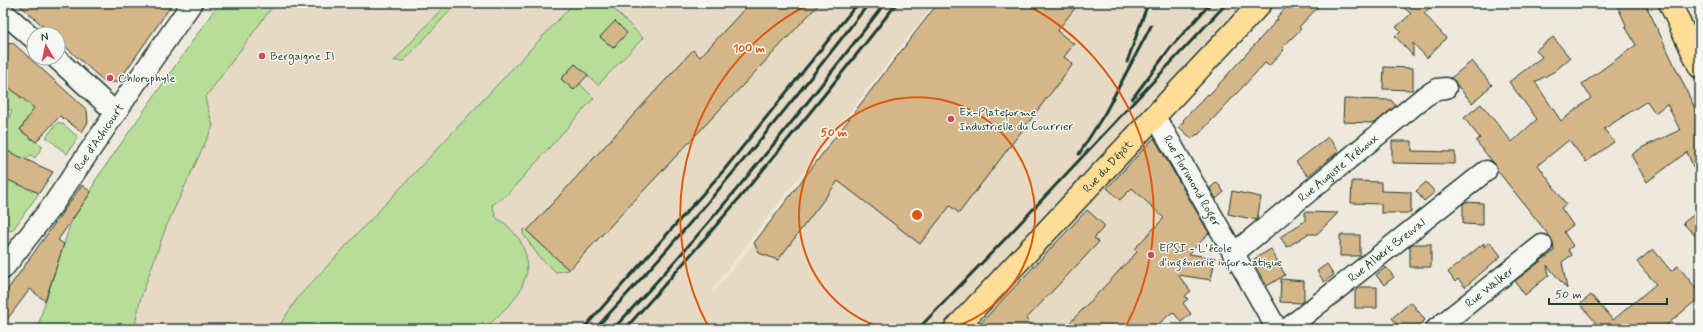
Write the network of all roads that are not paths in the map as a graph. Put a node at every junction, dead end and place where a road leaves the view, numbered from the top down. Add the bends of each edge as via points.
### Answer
1 (5, 3) edge
2 (192, 3) edge
3 (1261, 3) edge
4 (1670, 3) edge
5 (3, 8) edge
6 (3, 12) edge
7 (26, 32) edge
8 (65, 66) edge
9 (1700, 67) edge
10 (1446, 88) dead end
11 (116, 113) junction
12 (1153, 117) junction
13 (1486, 171) dead end
14 (1542, 245) dead end
15 (1234, 254) junction
16 (3, 270) edge
17 (955, 329) edge
18 (1277, 329) edge
19 (1287, 329) edge
20 (1436, 329) edge

1 - 5 street
2 - 11 street, Rue d'Achicourt
3 - 12 main road, Rue du Dépôt
4 - 9 main road
6 - 7 street
8 - 11 street
10 - 15 street, Rue Auguste Tréhoux via 1437,89 1424,97
11 - 16 street, Rue d'Achicourt via 52,206
12 - 15 street, Rue Florimond Roger via 1162,128
12 - 17 main road, Rue du Dépôt
13 - 19 street, Rue Albert Breuval
14 - 20 street, Rue Walker
15 - 18 street, Rue Florimond Roger

